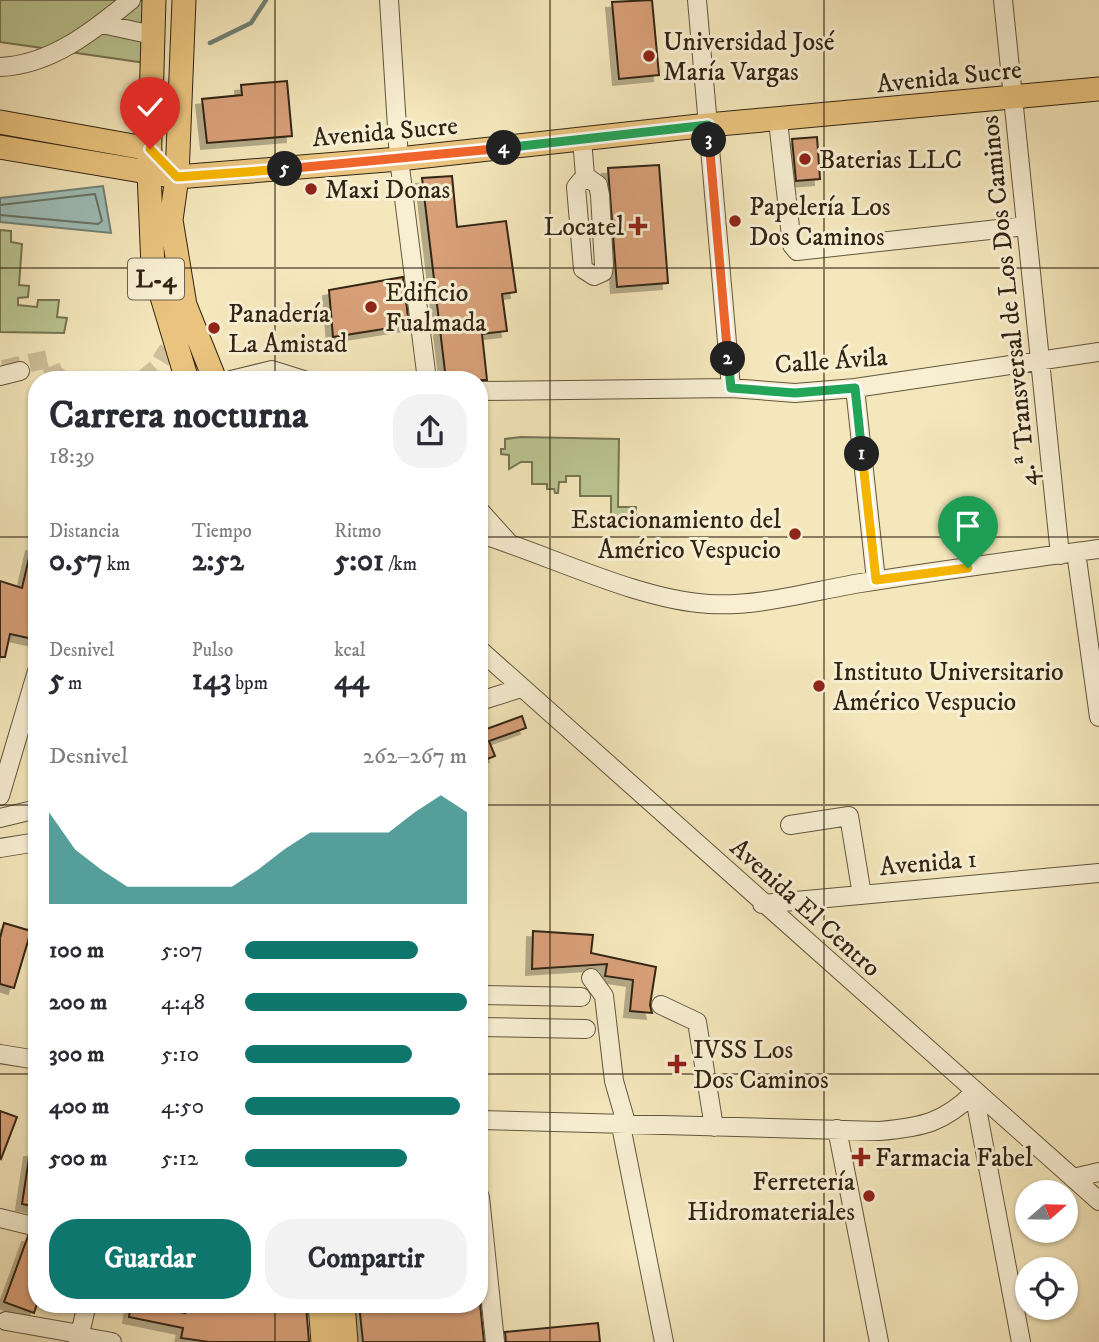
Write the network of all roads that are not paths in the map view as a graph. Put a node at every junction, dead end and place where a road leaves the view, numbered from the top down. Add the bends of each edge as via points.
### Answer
1 (131, 0) edge
2 (154, 0) edge
3 (184, 0) edge
4 (389, 0) edge
5 (697, 0) edge
6 (1003, 0) edge
7 (102, 24) junction
8 (153, 35) junction
9 (0, 67) edge
10 (1099, 89) edge
11 (1014, 98) junction
12 (778, 121) junction
13 (0, 122) edge
14 (708, 125) junction
15 (582, 139) junction
16 (0, 147) edge
17 (150, 149) junction
18 (399, 159) junction
19 (149, 173) junction
20 (585, 176) junction
21 (177, 177) junction
22 (1026, 226) junction
23 (1099, 352) edge
24 (1039, 361) junction
25 (183, 371) edge
26 (211, 371) edge
27 (426, 371) edge
28 (731, 388) junction
29 (855, 388) junction
30 (488, 391) edge
31 (488, 520) edge
32 (488, 536) edge
33 (509, 543) junction
34 (1099, 549) edge
35 (1068, 553) junction
36 (876, 580) junction
37 (488, 657) edge
38 (521, 688) junction
39 (488, 698) edge
40 (28, 701) edge
41 (1099, 717) edge
42 (0, 796) edge
43 (28, 811) edge
44 (0, 818) edge
45 (790, 825) dead end
46 (28, 843) edge
47 (0, 848) edge
48 (1099, 873) edge
49 (862, 895) junction
50 (762, 904) junction
51 (591, 978) dead end
52 (488, 995) edge
53 (581, 997) dead end
54 (661, 1005) dead end
55 (488, 1027) edge
56 (586, 1029) dead end
57 (0, 1054) edge
58 (28, 1059) edge
59 (974, 1093) junction
60 (488, 1120) edge
61 (624, 1126) junction
62 (714, 1127) junction
63 (837, 1129) junction
64 (1099, 1172) edge
65 (1073, 1178) junction
66 (1099, 1201) edge
67 (0, 1218) edge
68 (28, 1225) edge
69 (488, 1274) edge
70 (85, 1313) edge
71 (321, 1313) edge
72 (344, 1313) edge
73 (6, 1321) dead end
74 (79, 1337) edge
75 (112, 1342) edge
76 (323, 1342) edge
77 (346, 1342) edge
78 (495, 1342) edge
79 (664, 1342) edge
80 (879, 1342) edge
81 (1020, 1342) edge

1 - 7 street
2 - 8 main road, L-4
3 - 21 main road, L-4
4 - 18 street
5 - 14 street
6 - 11 street, 4.ª Transversal de Los Dos Caminos
7 - 8 street
7 - 9 street via 39,61
8 - 17 main road, L-4
10 - 11 main road, Avenida Sucre
11 - 12 main road, Avenida Sucre
11 - 22 street, 4.ª Transversal de Los Dos Caminos
12 - 14 main road, Avenida Sucre
12 - 22 street via 792,245 797,251
13 - 17 main road
14 - 15 main road, Avenida Sucre
14 - 28 street
15 - 18 main road, Avenida Sucre
15 - 20 street
16 - 19 main road, Avenida Sucre
17 - 19 main road, L-4
17 - 21 main road
18 - 21 main road, Avenida Sucre
18 - 27 street
19 - 21 main road, Avenida Sucre
19 - 25 main road, L-4 via 153,267 170,342
20 - 20 street via 576,187 583,269 594,276 603,272 604,265 600,195 598,185
21 - 26 main road, L-4 via 171,220 181,285 191,325
22 - 24 street, 4.ª Transversal de Los Dos Caminos
23 - 24 street, Calle Ávila
24 - 29 street, Calle Ávila
24 - 35 street, 4.ª Transversal de Los Dos Caminos
28 - 29 street, Calle Ávila via 795,393
28 - 30 street, Calle Ávila
29 - 36 street
31 - 33 street
32 - 33 street
33 - 36 street via 606,578 707,604 737,604
34 - 35 street
35 - 36 street
35 - 41 street, 4.ª Transversal de Los Dos Caminos
37 - 38 street, Avenida El Centro
38 - 39 street
38 - 50 street, Avenida El Centro via 632,798
40 - 42 street
43 - 44 street
45 - 49 street via 847,814
46 - 47 street
48 - 49 street, Avenida 1
49 - 50 street, Avenida 1
50 - 59 street, Avenida El Centro
51 - 61 street via 604,996
52 - 53 street
54 - 62 street via 692,1018 699,1027
55 - 56 street
57 - 58 street
59 - 63 street via 953,1114 914,1128
59 - 65 street, Avenida El Centro
59 - 81 street
60 - 61 street
61 - 62 street
61 - 79 street
62 - 63 street
63 - 80 street
64 - 65 street
65 - 66 street, Avenida El Centro
67 - 68 street
69 - 78 street
70 - 74 street
71 - 76 main road
72 - 77 main road
73 - 74 street
74 - 75 street

